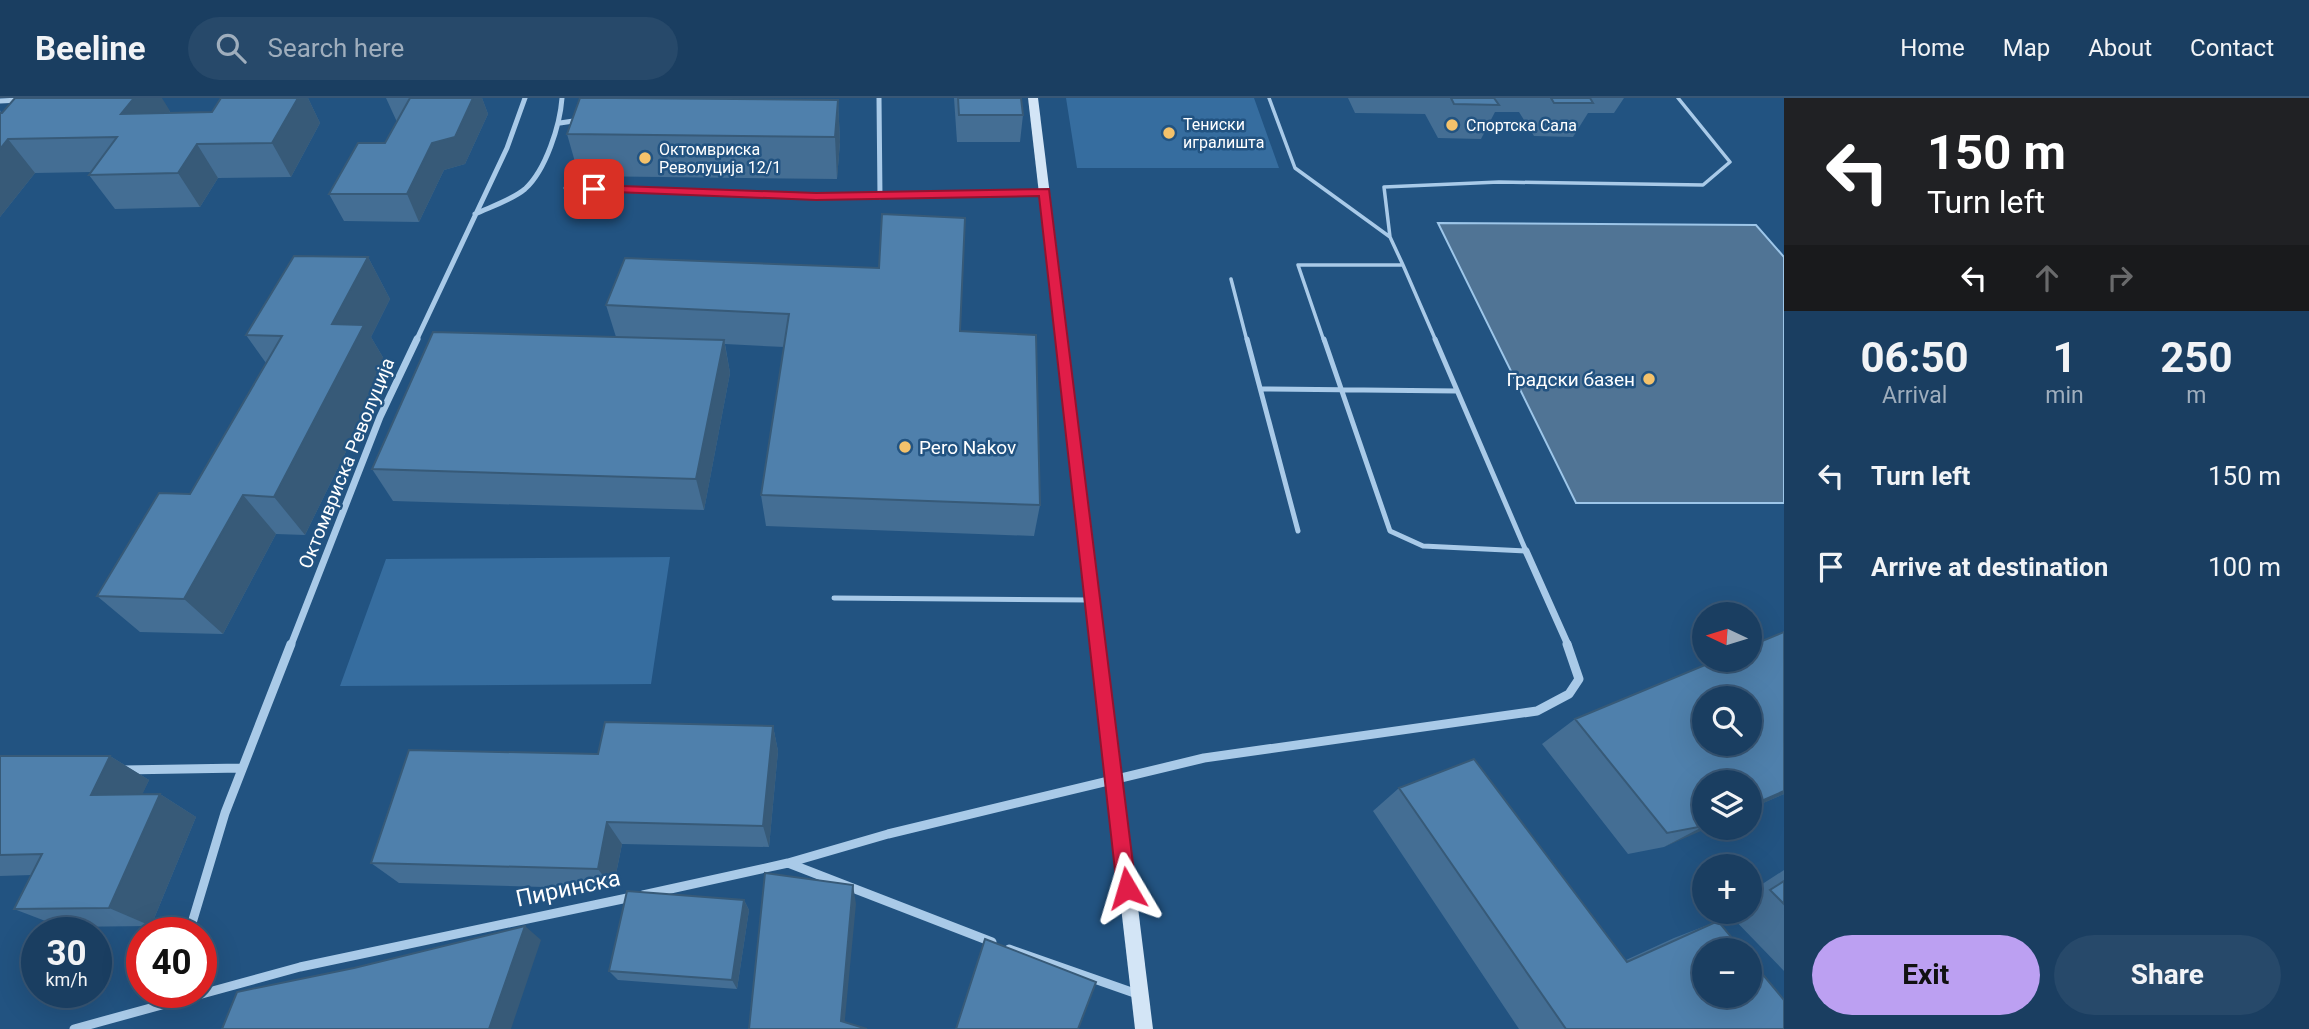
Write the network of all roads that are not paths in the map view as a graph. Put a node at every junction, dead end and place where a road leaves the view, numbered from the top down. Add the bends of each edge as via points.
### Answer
1 (524, 98) edge
2 (562, 98) edge
3 (879, 98) edge
4 (1032, 98) edge
5 (1269, 98) edge
6 (1678, 98) edge
7 (25, 100) edge
8 (0, 101) edge
9 (587, 119) edge
10 (560, 122) junction
11 (566, 188) dead end
12 (1044, 192) junction
13 (880, 197) junction
14 (474, 214) junction
15 (1390, 237) junction
16 (1404, 265) junction
17 (1231, 279) dead end
18 (1262, 389) junction
19 (1341, 390) junction
20 (1457, 391) junction
21 (1298, 531) dead end
22 (1526, 551) junction
23 (834, 598) dead end
24 (1093, 600) junction
25 (242, 768) junction
26 (107, 770) edge
27 (1113, 780) junction
28 (788, 863) junction
29 (194, 917) edge
30 (217, 990) edge
31 (1140, 996) junction
32 (153, 1008) edge
33 (74, 1029) edge
34 (1144, 1029) edge

1 - 14 street, Октомвриска Револуција via 520,118
2 - 10 street
3 - 13 street
4 - 12 street
5 - 15 lane via 1295,168
6 - 15 lane via 1730,162 1703,185 1499,182 1384,187
7 - 8 street
9 - 10 street
10 - 14 street via 547,156 525,189
11 - 13 street
12 - 13 street
12 - 24 street
14 - 25 street, Октомвриска Револуција via 380,417
15 - 16 lane
16 - 19 lane via 1298,265
16 - 20 lane
17 - 18 lane
18 - 19 lane
18 - 21 lane
19 - 20 lane
19 - 22 lane via 1390,531 1423,546
20 - 22 lane
22 - 27 street, Пиринска via 1573,657 1579,679 1569,694 1537,710 1204,758
23 - 24 lane
24 - 27 street
25 - 26 street
25 - 29 street, Октомвриска Револуција
27 - 28 street, Пиринска
27 - 31 street
28 - 30 street, Пиринска via 300,967
28 - 31 street
31 - 34 street
32 - 33 street, Пиринска

